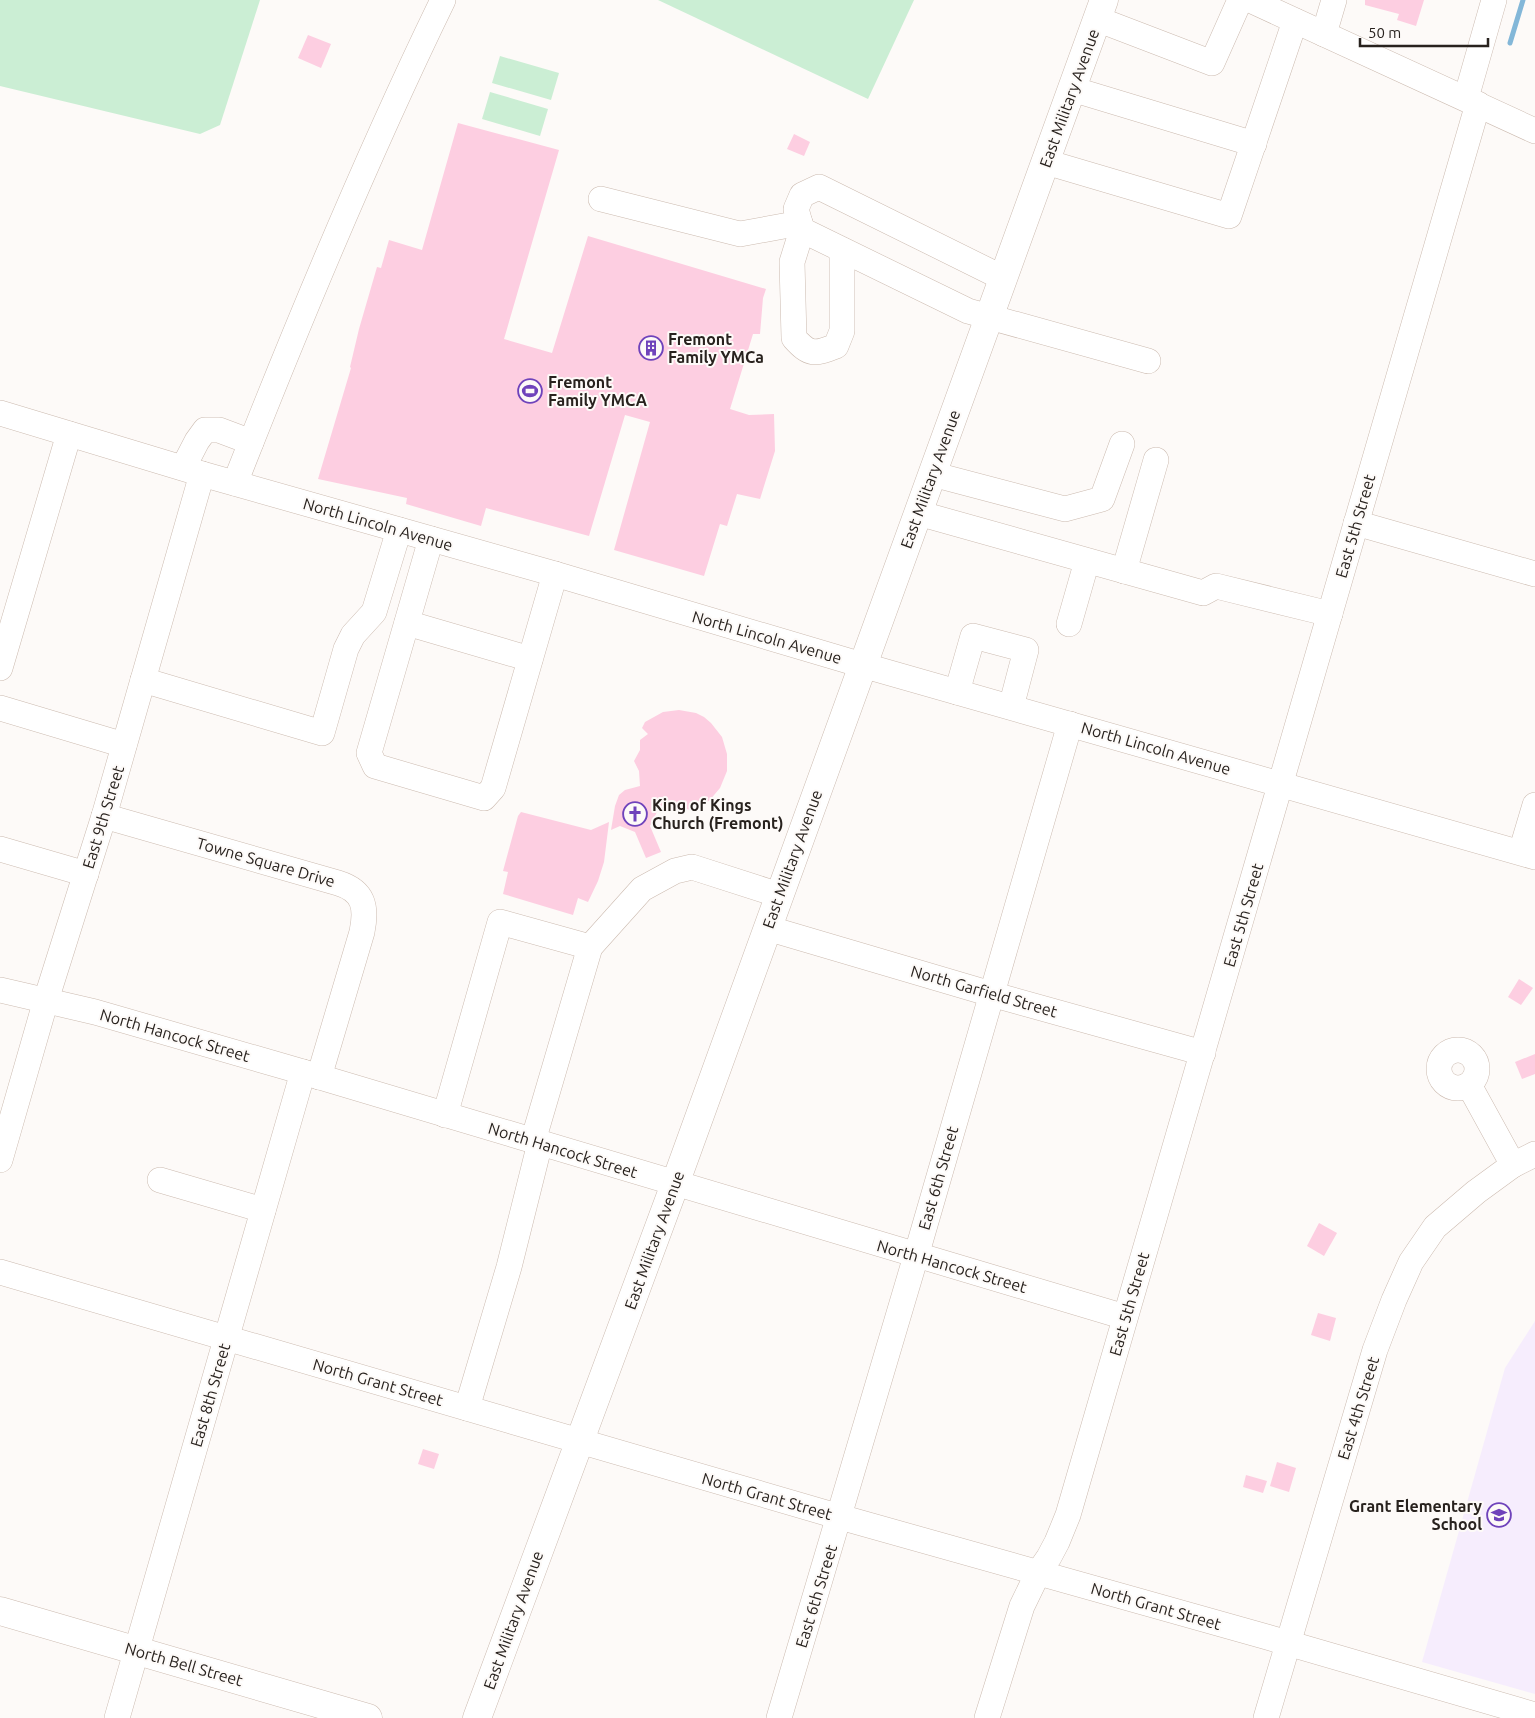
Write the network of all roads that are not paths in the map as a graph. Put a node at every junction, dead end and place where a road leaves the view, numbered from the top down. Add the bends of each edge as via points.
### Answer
1 (443, 0) edge
2 (1240, 0) edge
3 (1250, 0) edge
4 (1334, 0) edge
5 (1494, 0) edge
6 (1101, 10) edge
7 (1285, 11) edge
8 (1324, 34) junction
9 (1072, 90) junction
10 (1472, 101) junction
11 (1535, 131) edge
12 (1254, 144) junction
13 (1046, 162) junction
14 (602, 198) dead end
15 (801, 227) junction
16 (842, 250) junction
17 (1004, 278) junction
18 (989, 317) junction
19 (1148, 361) dead end
20 (0, 413) edge
21 (69, 434) junction
22 (251, 442) junction
23 (1122, 444) dead end
24 (1156, 460) dead end
25 (193, 471) junction
26 (932, 474) junction
27 (235, 483) junction
28 (918, 513) junction
29 (1356, 523) junction
30 (399, 530) junction
31 (431, 539) junction
32 (1087, 560) junction
33 (1124, 571) junction
34 (555, 574) junction
35 (1535, 574) edge
36 (1330, 614) junction
37 (407, 624) junction
38 (1069, 624) dead end
39 (530, 658) junction
40 (862, 665) junction
41 (0, 668) edge
42 (143, 680) junction
43 (957, 692) junction
44 (1011, 707) junction
45 (0, 708) edge
46 (1070, 724) junction
47 (124, 745) junction
48 (1280, 784) junction
49 (1535, 804) edge
50 (104, 816) junction
51 (0, 850) edge
52 (1528, 854) edge
53 (86, 874) junction
54 (779, 895) junction
55 (767, 928) junction
56 (590, 947) junction
57 (0, 990) edge
58 (991, 994) junction
59 (46, 1000) junction
60 (1203, 1053) junction
61 (311, 1075) junction
62 (1469, 1085) dead end
63 (445, 1115) junction
64 (4, 1133) edge
65 (536, 1142) junction
66 (1535, 1154) edge
67 (0, 1160) edge
68 (1513, 1165) junction
69 (160, 1180) dead end
70 (675, 1184) junction
71 (263, 1210) junction
72 (916, 1256) junction
73 (0, 1272) edge
74 (1125, 1317) junction
75 (226, 1339) junction
76 (467, 1408) junction
77 (580, 1441) junction
78 (840, 1517) junction
79 (1038, 1573) junction
80 (0, 1611) edge
81 (1287, 1643) junction
82 (137, 1650) junction
83 (1535, 1715) edge
84 (117, 1718) edge
85 (368, 1718) edge
86 (477, 1718) edge
87 (779, 1718) edge
88 (987, 1718) edge
89 (1266, 1718) edge

1 - 22 street via 312,290
2 - 6 street via 1212,63
3 - 7 street
4 - 8 street
5 - 10 street, East 5th Street
6 - 9 main road, East Military Avenue
7 - 8 street
7 - 12 street
8 - 10 street
9 - 12 street
9 - 13 main road, East Military Avenue
10 - 11 street
10 - 29 street, East 5th Street
12 - 13 street via 1229,216
13 - 17 main road, East Military Avenue
14 - 15 street via 740,234
15 - 16 street
15 - 16 street via 792,272 794,338 804,350 817,353 836,346 842,331
15 - 17 street via 796,209 802,195 819,187
16 - 18 street via 968,311
17 - 18 main road, East Military Avenue
18 - 19 street
18 - 26 main road, East Military Avenue
20 - 21 street, North Lincoln Avenue
21 - 25 street, North Lincoln Avenue
21 - 41 street
22 - 25 street, East 9th Street via 219,430 205,430 197,441
22 - 27 street
23 - 26 street via 1102,499 1065,510
24 - 33 street
25 - 27 street, North Lincoln Avenue
25 - 42 street, East 9th Street
26 - 28 main road, East Military Avenue
27 - 30 street, North Lincoln Avenue
28 - 32 street
28 - 40 main road, East Military Avenue
29 - 35 street
29 - 36 street, East 5th Street
30 - 31 street, North Lincoln Avenue
30 - 42 street via 374,612 353,635 346,649 322,733
31 - 34 street, North Lincoln Avenue
31 - 37 street
32 - 33 street
32 - 38 street
33 - 36 street via 1203,593 1216,586
34 - 39 street
34 - 40 street, North Lincoln Avenue
36 - 48 street, East 5th Street
37 - 39 street
37 - 39 street via 369,753 375,766 484,798 493,788
40 - 43 street, North Lincoln Avenue
40 - 54 main road, East Military Avenue
42 - 47 street, East 9th Street
43 - 44 street, North Lincoln Avenue
43 - 44 street via 973,636 1026,650
44 - 46 street, North Lincoln Avenue
45 - 47 street
46 - 48 street, North Lincoln Avenue
46 - 58 street, East 6th Street
47 - 50 street, East 9th Street
48 - 52 street, North Lincoln Avenue
48 - 60 street, East 5th Street
49 - 52 street
50 - 53 street, East 9th Street
50 - 61 street, Towne Square Drive via 338,882 359,896 365,910 364,924
51 - 53 street
53 - 59 street, East 9th Street
54 - 55 main road, East Military Avenue
54 - 56 street via 692,867 675,871 642,889
55 - 58 street, North Garfield Street
55 - 70 main road, East Military Avenue
56 - 63 street via 500,922
56 - 65 street
57 - 59 street, North Hancock Street
58 - 60 street, North Garfield Street
58 - 72 street, East 6th Street
59 - 61 street, North Hancock Street
59 - 64 street, East 9th Street
60 - 74 street, East 5th Street
61 - 63 street, North Hancock Street
61 - 71 street, East 8th Street
62 - 68 street
63 - 65 street, North Hancock Street
64 - 67 street, East 9th Street
65 - 70 street, North Hancock Street
65 - 76 street via 509,1266
66 - 68 street, East 4th Street
68 - 81 street, East 4th Street via 1435,1227 1411,1262 1375,1350
69 - 71 street
70 - 72 street, North Hancock Street
70 - 77 main road, East Military Avenue
71 - 75 street, East 8th Street
72 - 74 street, North Hancock Street
72 - 78 street, East 6th Street
73 - 75 street, North Grant Street
74 - 79 street, East 5th Street via 1068,1515 1053,1550
75 - 76 street, North Grant Street
75 - 82 street, East 8th Street
76 - 77 street, North Grant Street
77 - 78 street, North Grant Street
77 - 86 main road, East Military Avenue
78 - 79 street, North Grant Street
78 - 87 street, East 6th Street
79 - 81 street, North Grant Street
79 - 88 street, East 5th Street via 1017,1621
80 - 82 main road, North Bell Street
81 - 83 street, North Grant Street
81 - 89 street, East 4th Street
82 - 84 street, East 8th Street
82 - 85 main road, North Bell Street

